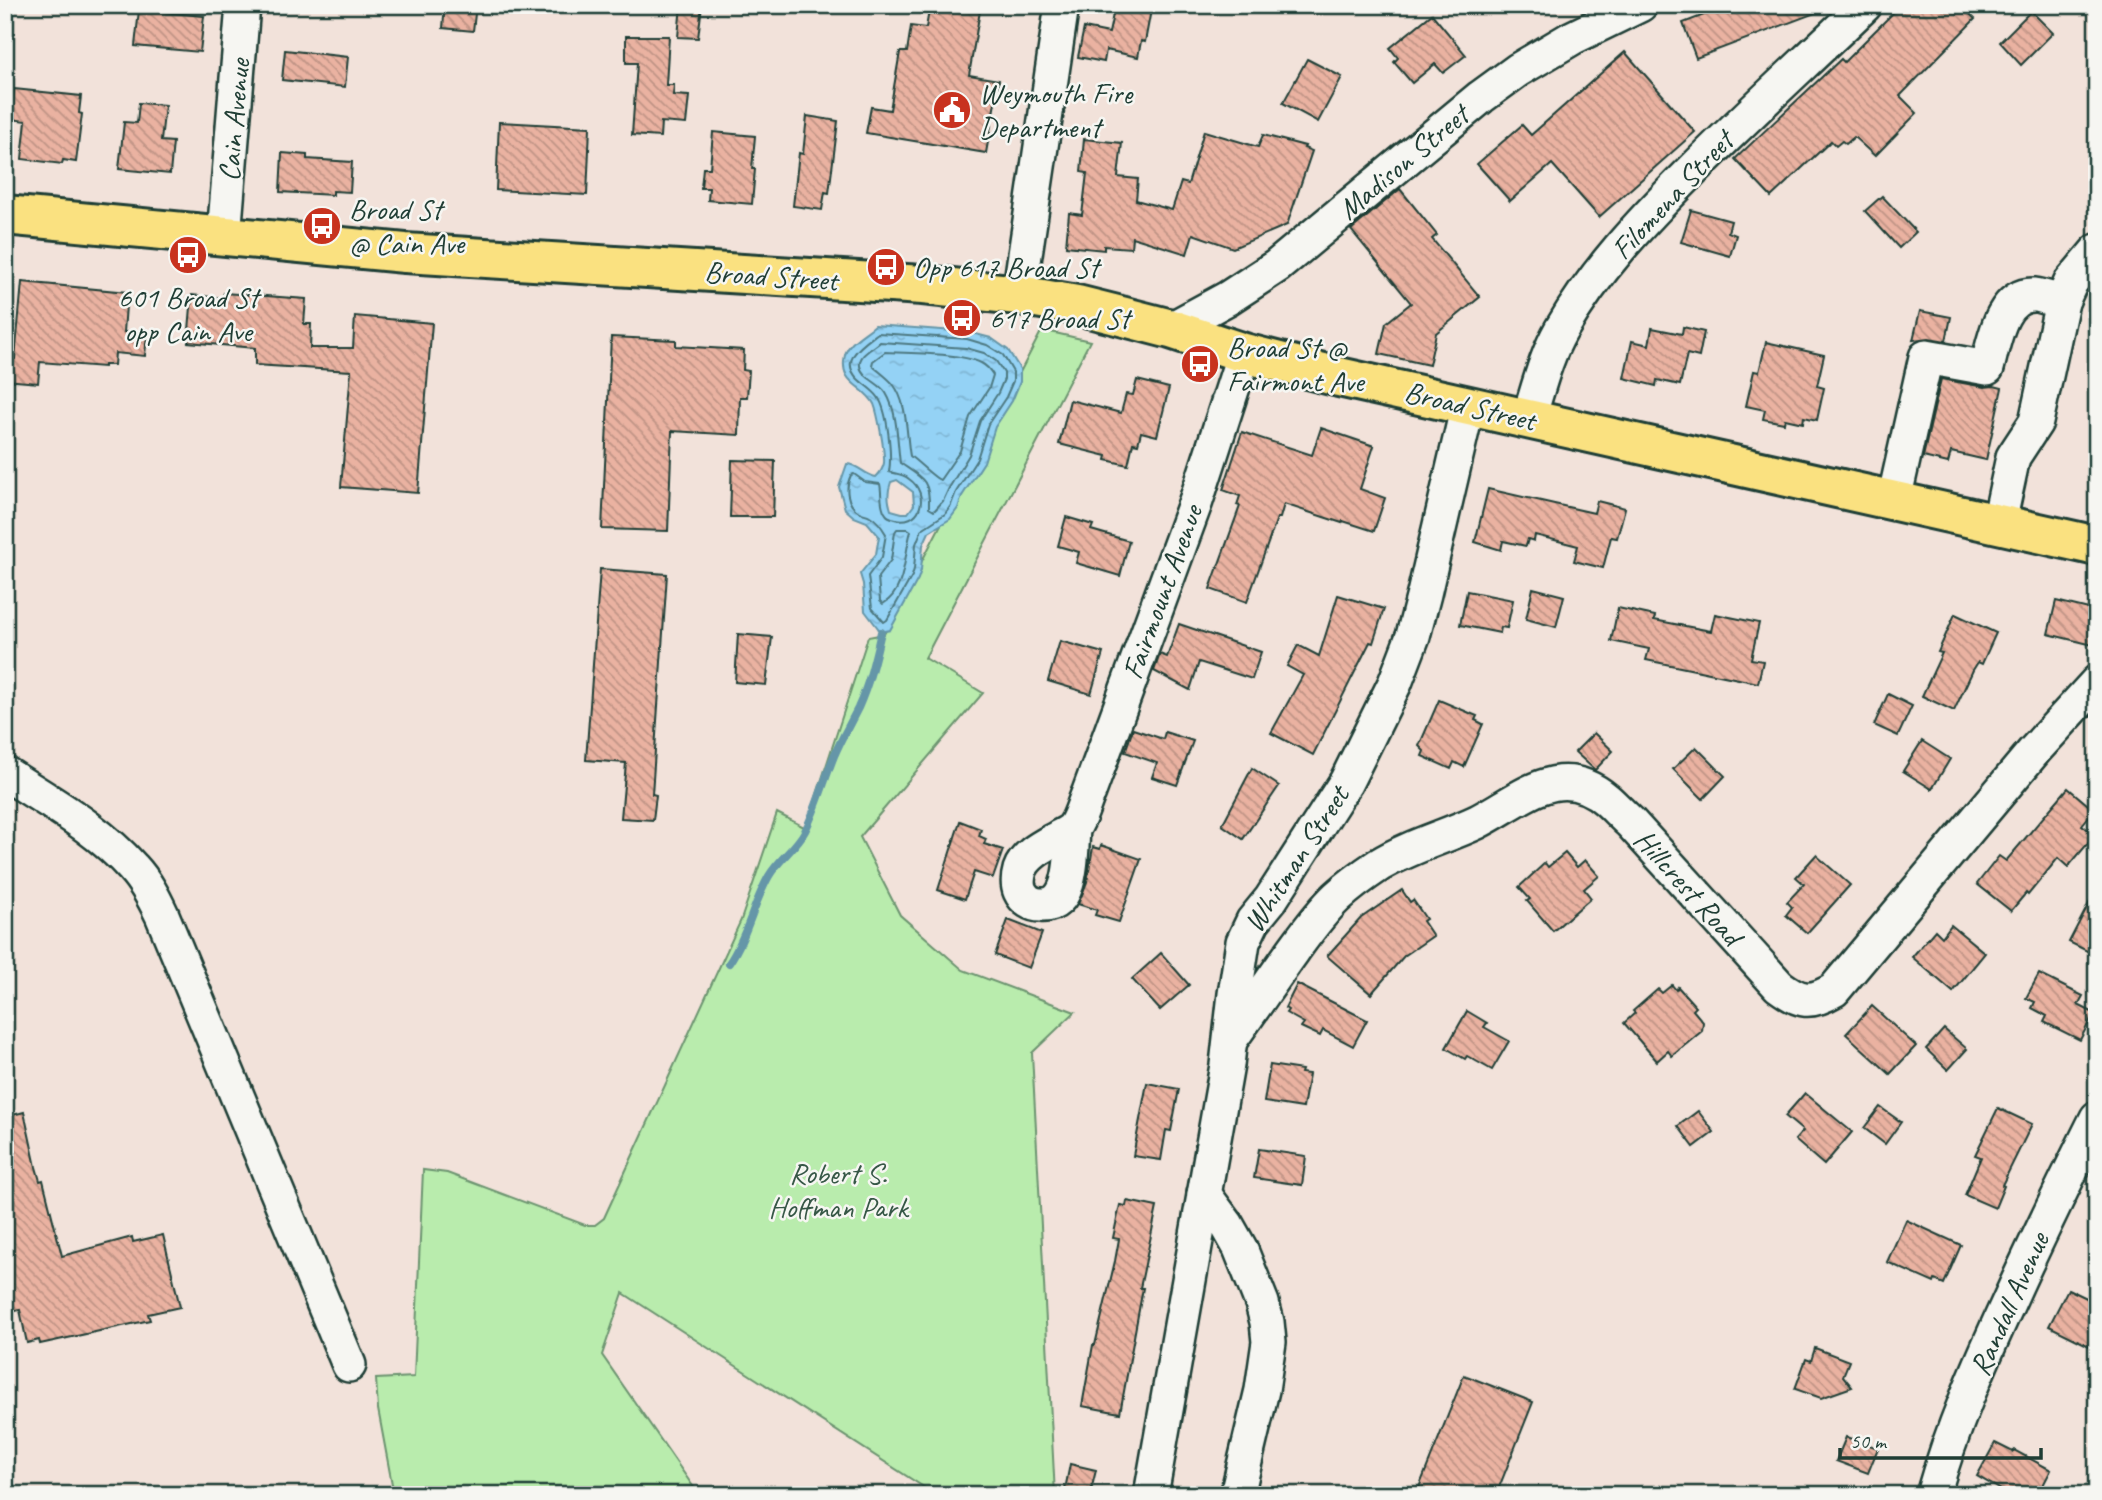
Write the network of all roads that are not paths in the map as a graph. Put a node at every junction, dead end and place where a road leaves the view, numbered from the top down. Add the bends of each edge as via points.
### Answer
1 (243, 5) edge
2 (1062, 5) edge
3 (1640, 5) edge
4 (1866, 5) edge
5 (5, 215) edge
6 (225, 236) junction
7 (2097, 251) edge
8 (1018, 295) junction
9 (2062, 302) junction
10 (1171, 329) junction
11 (1244, 352) junction
12 (1468, 405) junction
13 (1528, 420) junction
14 (1894, 500) junction
15 (1999, 523) junction
16 (2097, 546) edge
17 (2097, 682) edge
18 (5, 773) edge
19 (1073, 829) dead end
20 (1231, 1039) junction
21 (2097, 1118) edge
22 (1205, 1194) junction
23 (349, 1364) dead end
24 (1152, 1495) edge
25 (1237, 1495) edge
26 (1933, 1495) edge

1 - 6 street, Cain Avenue
2 - 8 street
3 - 10 street, Madison Street via 1518,70 1277,266
4 - 13 street, Filomena Street via 1719,144 1608,262 1560,331
5 - 6 main road, Broad Street
6 - 8 main road, Broad Street via 405,253
7 - 9 street via 2071,282
8 - 10 main road, Broad Street
9 - 14 street via 2034,295 2021,297 2008,307 1987,368 1926,357
9 - 15 street via 2036,422 2013,457
10 - 11 main road, Broad Street
11 - 12 main road, Broad Street
11 - 19 street, Fairmount Avenue via 1196,501
12 - 13 main road, Broad Street
12 - 20 street, Whitman Street via 1413,636 1346,782 1243,942
13 - 14 main road, Broad Street
14 - 15 main road, Broad Street
15 - 16 main road, Broad Street
17 - 20 street, Hillcrest Road via 1834,990 1819,999 1798,998 1779,986 1606,799 1575,783 1560,782 1535,789 1456,832 1405,850 1354,883 1312,925
18 - 23 street via 114,848 151,892
20 - 22 street, Whitman Street
21 - 26 street, Randall Avenue via 1985,1355
22 - 24 street, Whitman Street
22 - 25 street via 1240,1248 1267,1322 1262,1390

